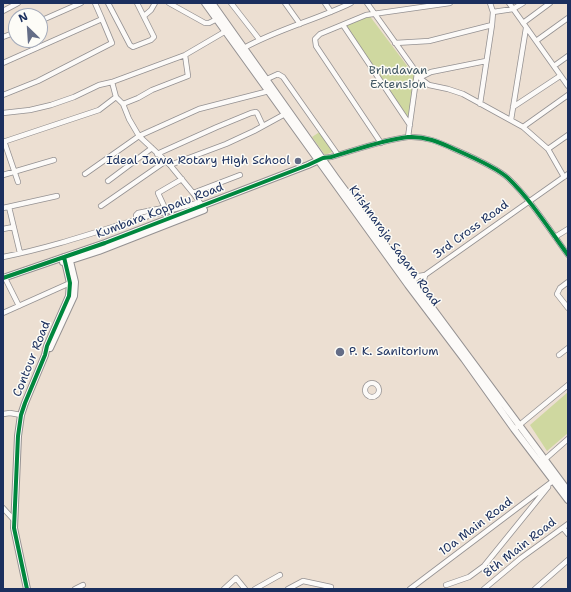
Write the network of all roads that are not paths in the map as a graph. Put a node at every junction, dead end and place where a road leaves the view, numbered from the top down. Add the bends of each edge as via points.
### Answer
1 (18, 3) edge
2 (81, 3) edge
3 (95, 3) edge
4 (108, 3) edge
5 (137, 3) edge
6 (155, 3) edge
7 (169, 3) edge
8 (205, 3) edge
9 (212, 3) edge
10 (231, 3) edge
11 (285, 3) edge
12 (325, 3) edge
13 (351, 3) edge
14 (368, 3) edge
15 (450, 3) edge
16 (490, 3) edge
17 (509, 3) edge
18 (523, 3) edge
19 (550, 3) edge
20 (513, 10) junction
21 (3, 11) edge
22 (331, 12) junction
23 (374, 12) junction
24 (493, 12) junction
25 (144, 16) junction
26 (48, 17) edge
27 (568, 18) edge
28 (102, 19) junction
29 (217, 19) junction
30 (523, 23) junction
31 (300, 24) junction
32 (342, 25) junction
33 (492, 26) junction
34 (526, 28) junction
35 (226, 31) junction
36 (259, 39) junction
37 (536, 41) junction
38 (395, 43) junction
39 (244, 48) junction
40 (185, 55) junction
41 (568, 56) edge
42 (486, 61) junction
43 (3, 63) edge
44 (554, 66) junction
45 (417, 73) junction
46 (560, 76) junction
47 (267, 78) junction
48 (112, 82) junction
49 (568, 86) edge
50 (269, 91) junction
51 (3, 95) edge
52 (568, 95) edge
53 (116, 97) junction
54 (123, 104) junction
55 (480, 104) junction
56 (513, 107) junction
57 (3, 113) edge
58 (285, 114) junction
59 (511, 120) junction
60 (410, 125) junction
61 (263, 126) junction
62 (523, 127) junction
63 (568, 135) edge
64 (139, 136) junction
65 (408, 137) junction
66 (3, 141) edge
67 (381, 143) junction
68 (152, 148) junction
69 (548, 149) junction
70 (157, 154) junction
71 (338, 155) junction
72 (54, 160) dead end
73 (321, 161) junction
74 (168, 163) junction
75 (14, 172) junction
76 (85, 174) dead end
77 (3, 175) edge
78 (240, 175) dead end
79 (566, 175) edge
80 (182, 179) junction
81 (108, 180) dead end
82 (18, 182) dead end
83 (193, 193) junction
84 (57, 196) dead end
85 (528, 201) junction
86 (101, 206) dead end
87 (202, 206) junction
88 (9, 207) junction
89 (3, 208) edge
90 (137, 220) junction
91 (14, 226) junction
92 (3, 229) edge
93 (568, 229) edge
94 (555, 237) junction
95 (20, 253) junction
96 (568, 255) edge
97 (3, 256) edge
98 (67, 259) junction
99 (4, 278) edge
100 (568, 282) edge
101 (70, 283) junction
102 (412, 285) junction
103 (19, 306) junction
104 (568, 308) edge
105 (3, 313) edge
106 (568, 348) edge
107 (45, 355) junction
108 (559, 355) dead end
109 (568, 386) edge
110 (3, 414) edge
111 (21, 415) junction
112 (517, 428) junction
113 (568, 439) edge
114 (542, 461) junction
115 (553, 481) junction
116 (568, 491) edge
117 (568, 500) edge
118 (3, 508) edge
119 (14, 520) junction
120 (568, 524) edge
121 (563, 528) junction
122 (568, 534) edge
123 (568, 560) edge
124 (280, 575) dead end
125 (84, 585) dead end
126 (446, 585) dead end
127 (27, 589) edge
128 (75, 589) edge
129 (224, 589) edge
130 (245, 589) edge
131 (255, 589) edge
132 (288, 589) edge
133 (330, 589) edge
134 (410, 589) edge
135 (484, 589) edge
136 (535, 589) edge

1 - 21 street
2 - 26 street
3 - 28 street
4 - 25 street via 134,48 154,37
5 - 25 street
6 - 25 street
7 - 29 street via 205,23
8 - 29 main road, Krishnaraja Sagara Road
9 - 39 main road, Krishnaraja Sagara Road
10 - 36 street
11 - 31 street
12 - 22 street
13 - 22 street
14 - 23 street
15 - 23 street
16 - 24 street
17 - 20 street
18 - 20 street
19 - 30 street
20 - 24 street
20 - 30 street
22 - 31 street
23 - 32 street
23 - 38 street
24 - 33 street
27 - 37 street
28 - 43 street
28 - 51 street via 112,43 38,81
29 - 35 main road, Krishnaraja Sagara Road
30 - 34 street
31 - 36 street
32 - 60 street
32 - 67 street via 320,34 315,39 316,46
33 - 38 street via 430,41
33 - 42 street
34 - 37 street
34 - 56 street
35 - 40 street
35 - 50 main road, Krishnaraja Sagara Road
36 - 39 street
37 - 44 street
38 - 45 street
39 - 47 main road, Krishnaraja Sagara Road
40 - 48 street
40 - 54 street via 188,76
41 - 44 street
42 - 45 street via 431,72 423,76
42 - 55 street
44 - 46 street
45 - 55 street via 429,85 448,88
45 - 60 street
46 - 49 street
46 - 56 street
47 - 71 street via 278,74 283,77
47 - 73 main road, Krishnaraja Sagara Road
48 - 53 street
48 - 57 street via 98,85 51,105
50 - 58 main road, Krishnaraja Sagara Road
50 - 64 street via 199,110
52 - 62 street
53 - 54 street
53 - 66 street via 99,110
54 - 64 street
55 - 59 street
56 - 59 street
58 - 61 street
58 - 73 main road, Krishnaraja Sagara Road
59 - 62 street
60 - 65 street
61 - 70 street via 256,112 251,113
61 - 74 street via 226,144
62 - 69 street
63 - 69 street
64 - 68 street
64 - 76 street
65 - 67 street
65 - 85 street via 434,140 483,162 507,177
66 - 75 street
67 - 71 street
68 - 70 street
68 - 81 street
69 - 79 street
70 - 74 street
71 - 73 street
72 - 75 street
73 - 87 main road, Kumbara Koppalu Road
73 - 102 main road, Krishnaraja Sagara Road
74 - 80 street
74 - 86 street
75 - 77 street
75 - 82 street
78 - 83 street
79 - 85 street, 3rd Cross Road
80 - 83 street
80 - 90 street via 158,193 164,206 162,208 138,213
83 - 87 street
84 - 88 street
85 - 94 street
85 - 102 street, 3rd Cross Road via 425,275 419,276
87 - 90 street via 180,208
87 - 98 main road, Kumbara Koppalu Road
88 - 89 street
88 - 91 street
90 - 95 street
91 - 92 street
91 - 95 street
93 - 94 street
94 - 96 street
95 - 97 street
98 - 99 main road, Kumbara Koppalu Road
98 - 101 main road, Contour Road
98 - 107 main road, Contour Road via 75,282 74,296
99 - 103 street
100 - 104 street via 557,294
101 - 103 street
101 - 107 main road, Contour Road via 68,299
102 - 112 main road, Krishnaraja Sagara Road
103 - 105 street
106 - 108 street
107 - 111 main road, Contour Road
109 - 112 street
110 - 111 street
111 - 119 main road, Contour Road
112 - 114 main road, Krishnaraja Sagara Road
113 - 114 street
114 - 115 main road, Krishnaraja Sagara Road
114 - 116 main road, Krishnaraja Sagara Road
115 - 117 main road, Krishnaraja Sagara Road
115 - 126 street via 484,566 469,577
115 - 134 street, 10a Main Road
118 - 119 street
119 - 127 main road, Contour Road
120 - 121 street, 8th Main Road
121 - 122 street
121 - 135 street, 8th Main Road
123 - 136 street
124 - 131 street
125 - 128 street
129 - 130 street via 236,578
132 - 133 street via 304,581 331,587

